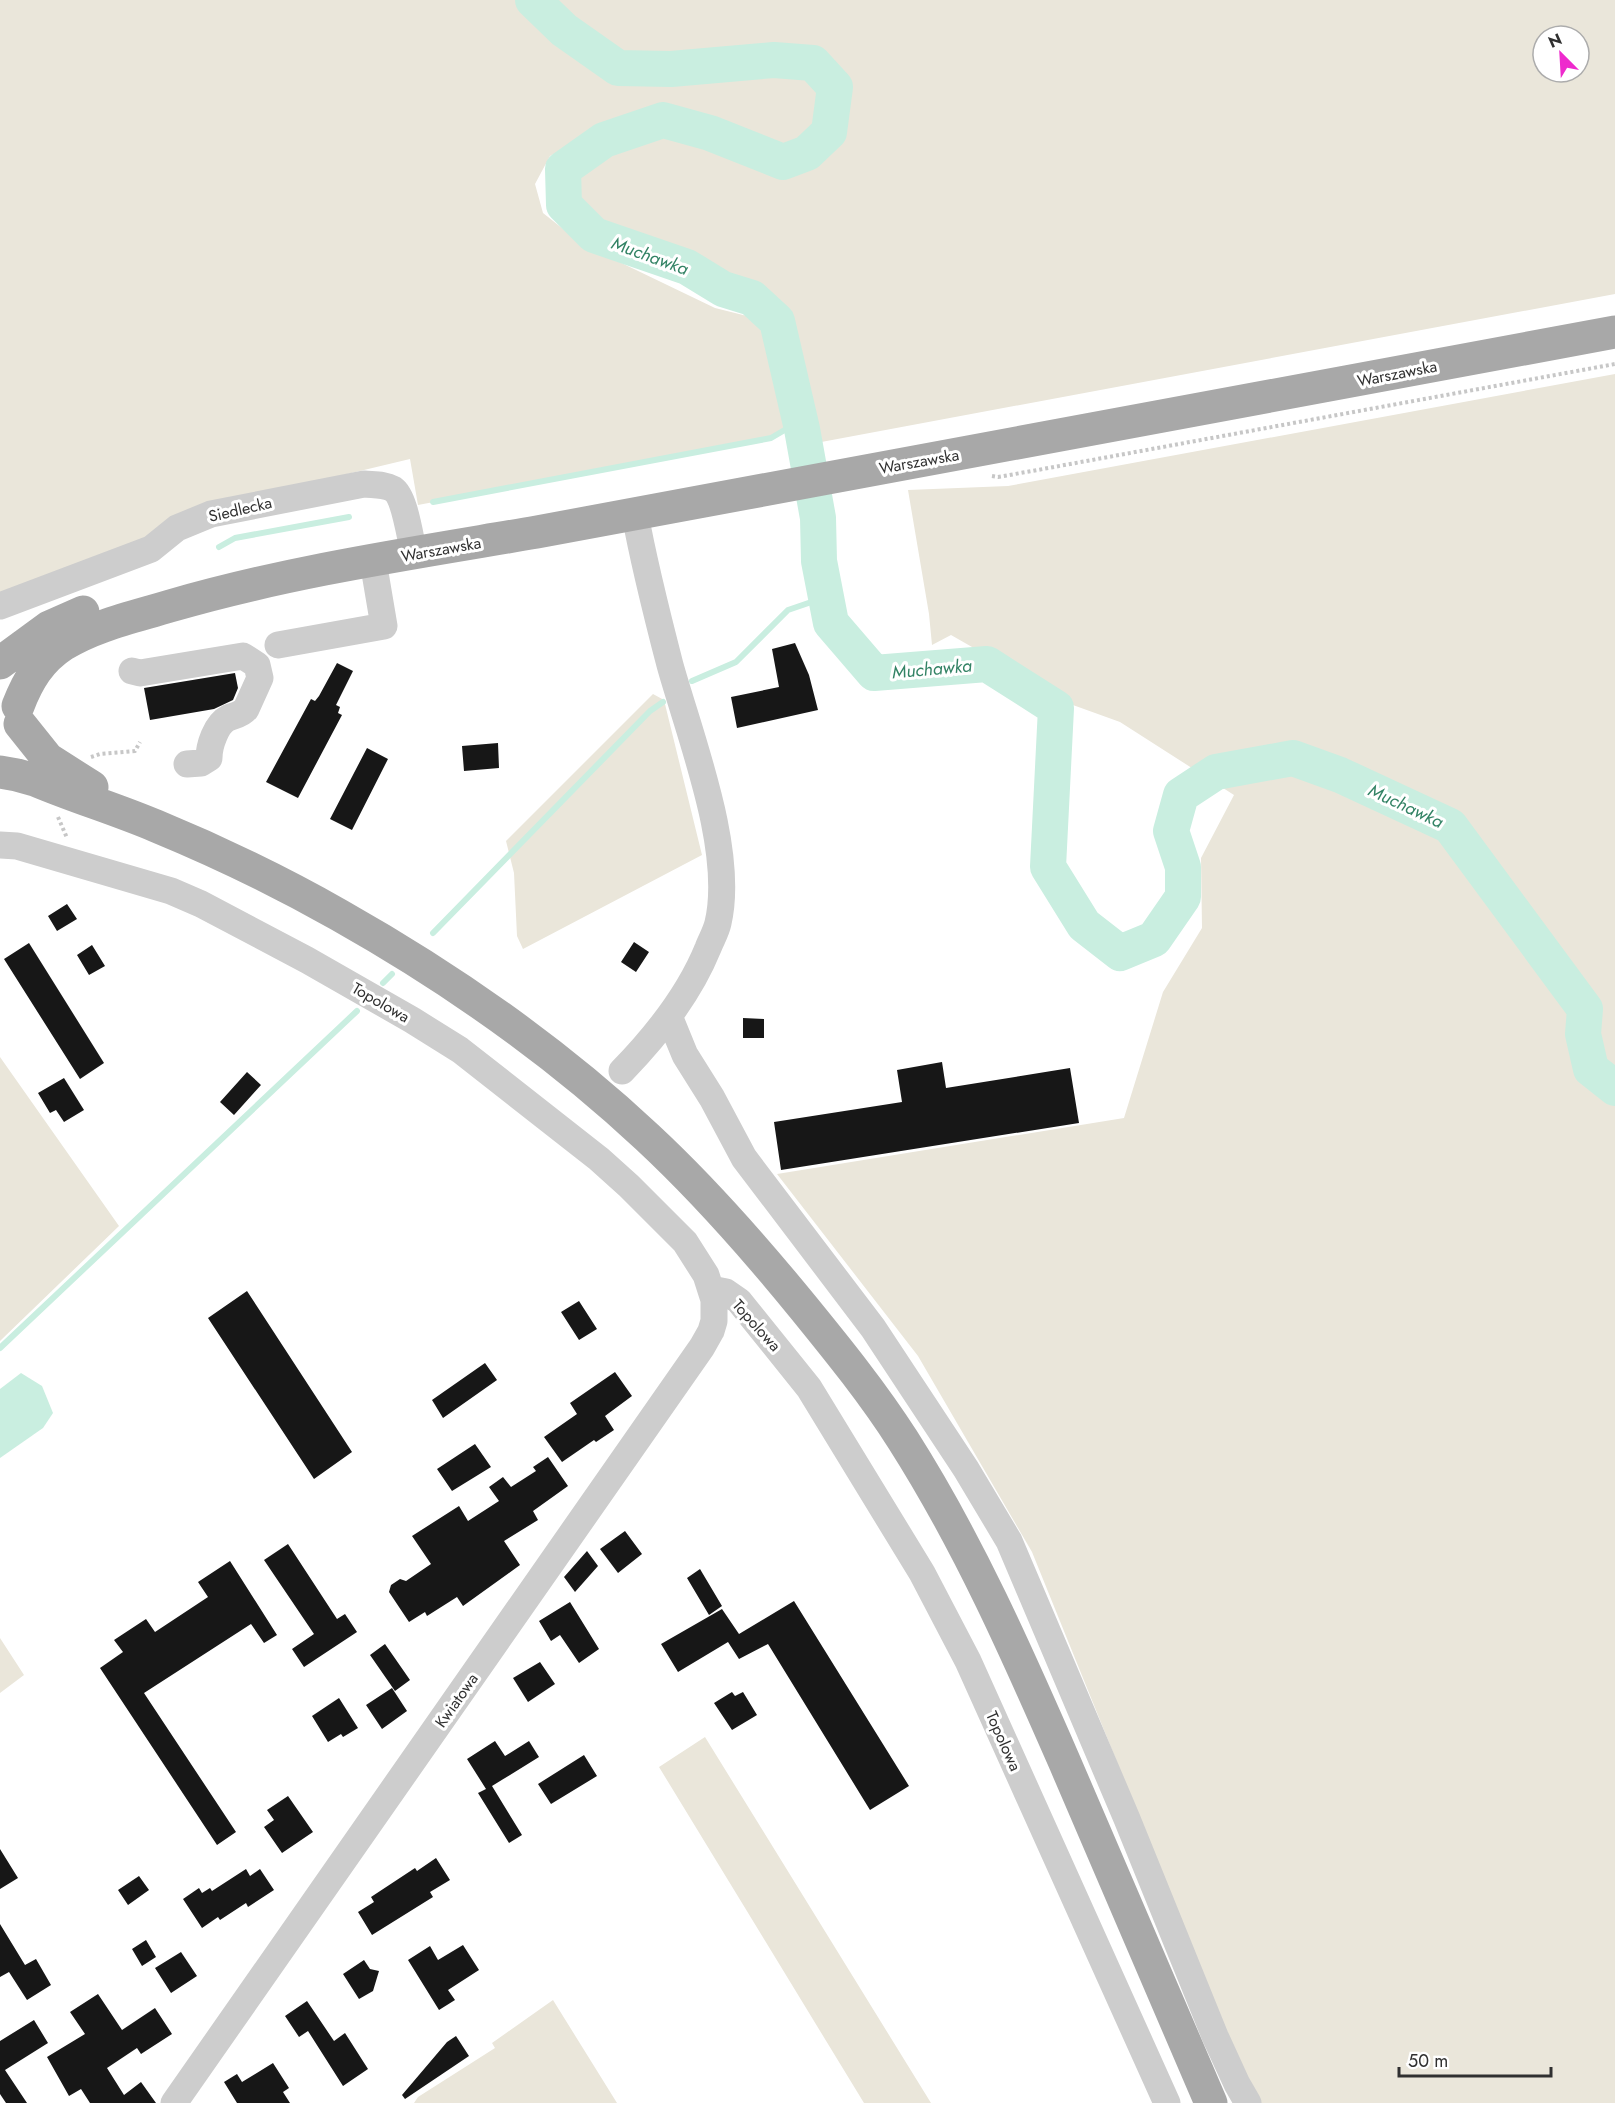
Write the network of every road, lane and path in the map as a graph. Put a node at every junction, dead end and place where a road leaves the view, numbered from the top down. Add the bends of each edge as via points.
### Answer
1 (1615, 332) edge
2 (1615, 364) edge
3 (966, 452) junction
4 (635, 514) junction
5 (414, 553) junction
6 (373, 561) junction
7 (224, 591) junction
8 (0, 606) edge
9 (278, 645) dead end
10 (0, 663) edge
11 (132, 671) dead end
12 (13, 703) edge
13 (140, 741) dead end
14 (90, 758) dead end
15 (198, 761) dead end
16 (0, 765) edge
17 (0, 772) edge
18 (56, 814) dead end
19 (155, 825) junction
20 (0, 844) edge
21 (72, 862) junction
22 (669, 1017) junction
23 (622, 1071) dead end
24 (711, 1289) junction
25 (174, 2103) edge
26 (1167, 2103) edge
27 (1211, 2103) edge
28 (1248, 2103) edge

1 - 3 main road, Warszawska
2 - 3 path via 998,477 981,472
3 - 4 main road, Warszawska
4 - 5 main road, Warszawska
4 - 22 street via 670,663 715,826 721,874 717,925 699,970
5 - 6 main road, Warszawska
5 - 8 street, Siedlecka via 404,507 395,490 364,484 211,514 177,528 151,549
6 - 7 main road, Warszawska
6 - 9 street via 384,626
7 - 10 main road, Warszawska via 136,597 86,610 50,627
7 - 12 main road, Warszawska via 92,630 63,645 37,668
11 - 15 street via 140,673 243,656 257,665 260,678 243,713 225,719
12 - 16 main road, Warszawska via 15,746
12 - 19 main road via 48,759
13 - 14 path via 135,751
17 - 19 main road via 35,780
18 - 21 path via 68,838
19 - 27 main road via 338,914 499,1017 593,1089 646,1136 789,1289 871,1392 972,1561 1032,1685
20 - 21 street, Topolowa
21 - 24 street, Topolowa via 171,891 209,908 460,1050 629,1186 693,1252
22 - 23 street
22 - 28 street via 685,1055 744,1158 873,1328 1009,1541 1215,2036
24 - 25 street, Kwiatowa via 714,1321 702,1347
24 - 26 street, Topolowa via 740,1301 809,1388 922,1573 968,1661

